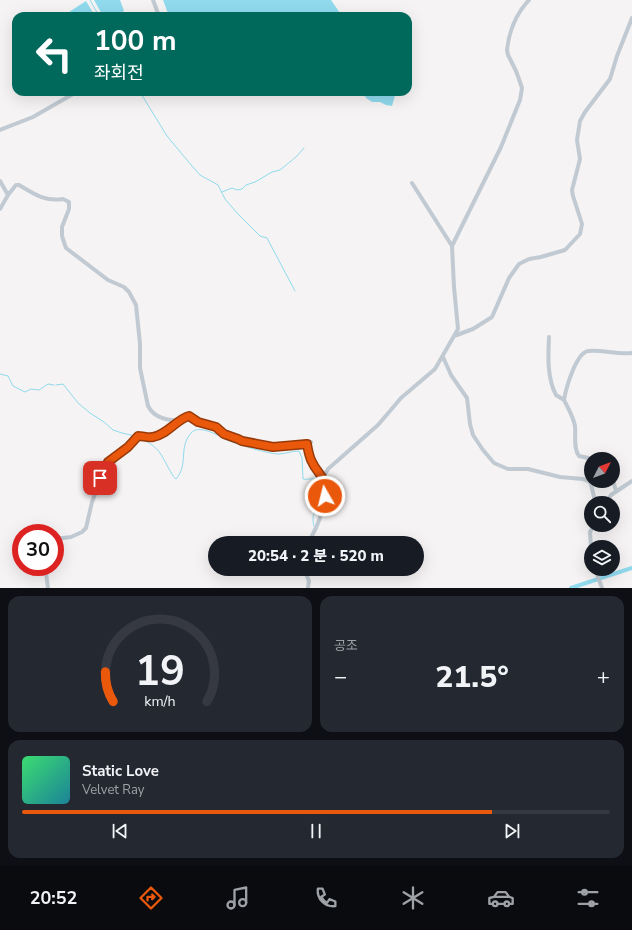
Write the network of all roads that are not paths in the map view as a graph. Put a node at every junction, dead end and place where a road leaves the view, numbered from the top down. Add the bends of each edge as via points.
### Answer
1 (153, 0) edge
2 (529, 0) edge
3 (158, 12) edge
4 (632, 18) edge
5 (72, 96) edge
6 (0, 130) edge
7 (0, 181) edge
8 (412, 183) dead end
9 (8, 194) junction
10 (0, 209) edge
11 (452, 246) junction
12 (454, 336) junction
13 (549, 337) dead end
14 (632, 353) edge
15 (443, 357) junction
16 (564, 400) junction
17 (181, 420) junction
18 (584, 457) edge
19 (324, 480) junction
20 (632, 481) edge
21 (615, 488) edge
22 (616, 491) junction
23 (594, 496) edge
24 (612, 496) edge
25 (312, 536) edge
26 (64, 538) edge
27 (46, 576) edge
28 (307, 576) edge
29 (598, 576) edge
30 (48, 588) edge
31 (308, 588) edge
32 (602, 588) edge

1 - 3 street
2 - 11 street via 515,20 507,50 522,88 520,100 501,147
4 - 12 street via 616,56 610,79 580,120 577,140 580,160 572,190 582,224 580,234 565,250 519,264 509,278 492,317 473,330
5 - 6 street
7 - 9 street
8 - 11 street
9 - 10 street
9 - 17 street via 19,185 46,199 65,199 69,202 62,227 66,248 105,278 129,292 137,310 140,368 148,406 154,414 163,419
11 - 12 street via 458,329
12 - 15 street
13 - 16 street via 551,383 556,395
14 - 16 street via 585,352 570,376
15 - 19 street via 432,372 401,398 378,425 328,469
15 - 23 street via 451,375 467,398 473,435 494,463 508,469 583,479 591,484
16 - 18 street via 572,415 577,454
17 - 19 street via 189,416 198,422 216,427 228,436 259,445 273,447 309,443 312,461
17 - 26 street via 158,436 138,436 108,462 92,502 86,528 71,537
19 - 25 street via 325,496 318,524
20 - 22 street
21 - 22 street
22 - 24 street
27 - 30 street
28 - 31 street
29 - 32 street

